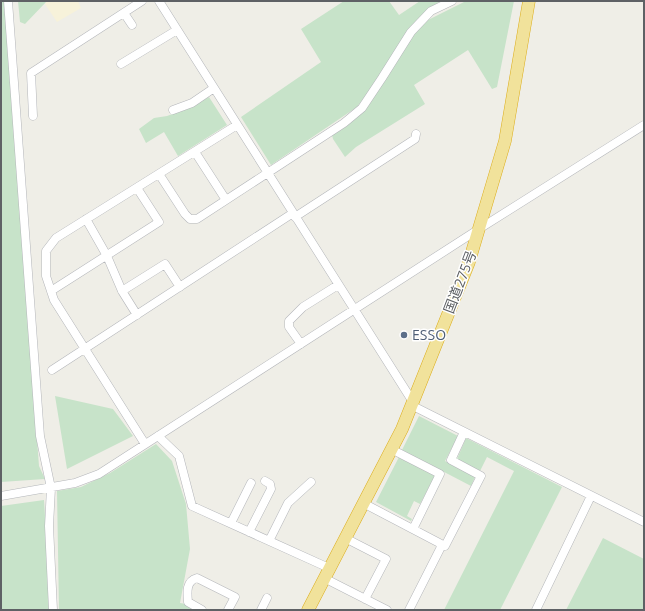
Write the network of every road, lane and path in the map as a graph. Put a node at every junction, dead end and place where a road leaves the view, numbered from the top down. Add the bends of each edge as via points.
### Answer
1 (8, 1) edge
2 (142, 1) edge
3 (159, 1) edge
4 (452, 1) edge
5 (529, 1) edge
6 (124, 12) junction
7 (132, 24) dead end
8 (177, 30) junction
9 (121, 64) dead end
10 (214, 88) junction
11 (173, 110) dead end
12 (33, 116) dead end
13 (237, 125) junction
14 (644, 125) edge
15 (416, 134) dead end
16 (195, 152) junction
17 (267, 173) junction
18 (159, 174) junction
19 (137, 188) junction
20 (226, 200) junction
21 (294, 215) junction
22 (86, 219) junction
23 (478, 229) junction
24 (107, 256) junction
25 (338, 285) junction
26 (180, 287) junction
27 (122, 291) junction
28 (51, 292) junction
29 (354, 310) junction
30 (137, 315) junction
31 (301, 344) junction
32 (85, 349) junction
33 (52, 370) dead end
34 (412, 403) junction
35 (464, 432) junction
36 (158, 436) junction
37 (145, 444) junction
38 (391, 449) junction
39 (265, 481) dead end
40 (311, 482) dead end
41 (251, 483) dead end
42 (51, 488) junction
43 (1, 496) edge
44 (591, 496) junction
45 (363, 503) junction
46 (644, 522) edge
47 (231, 523) junction
48 (413, 529) junction
49 (249, 532) junction
50 (345, 538) junction
51 (269, 541) junction
52 (442, 545) junction
53 (327, 573) junction
54 (267, 598) dead end
55 (365, 599) junction
56 (53, 610) edge
57 (202, 610) edge
58 (228, 610) edge
59 (261, 610) edge
60 (308, 610) edge
61 (387, 610) edge
62 (409, 610) edge
63 (536, 610) edge

1 - 42 street via 40,436
2 - 6 street
3 - 8 street
4 - 17 street via 431,11 411,32 362,108 344,123
5 - 23 highway, 国道275号 via 505,142
6 - 7 street
6 - 12 street via 31,72
8 - 9 street
8 - 10 street
10 - 11 street via 192,103
10 - 13 street
13 - 16 street
13 - 17 street
14 - 23 street
15 - 21 street via 415,139
16 - 18 street
16 - 20 street
17 - 20 street
17 - 21 street
18 - 19 street
18 - 20 street via 190,219 197,219
19 - 22 street
19 - 24 street via 159,222
21 - 25 street
21 - 26 street
22 - 24 street
22 - 28 street via 56,238 46,251 46,276
23 - 29 street
23 - 34 highway, 国道275号 via 468,262
24 - 27 street
24 - 28 street
25 - 29 street
25 - 31 street via 303,307 289,321 289,327
26 - 27 street via 166,264
26 - 30 street
27 - 30 street
28 - 32 street
29 - 31 street
29 - 34 street
30 - 32 street
31 - 36 street
32 - 33 street
32 - 37 street
34 - 35 street
34 - 38 highway, 国道275号
35 - 44 street
35 - 52 street via 451,460 481,476 445,546
36 - 37 street
36 - 47 street via 179,456 192,506
37 - 42 street via 99,474
38 - 45 highway, 国道275号
38 - 48 street via 440,474
39 - 49 street via 270,484 271,489
40 - 51 street via 288,503
41 - 47 street
42 - 43 street
42 - 56 street via 49,526
44 - 46 street
44 - 63 street
45 - 48 street
45 - 50 highway, 国道275号
47 - 49 street
48 - 52 street
49 - 51 street
50 - 53 highway, 国道275号
50 - 55 street via 386,559
51 - 53 street
52 - 62 street
53 - 55 street
53 - 60 highway, 国道275号
54 - 59 street
55 - 61 street
57 - 58 street via 188,602 188,585 197,578 235,597

